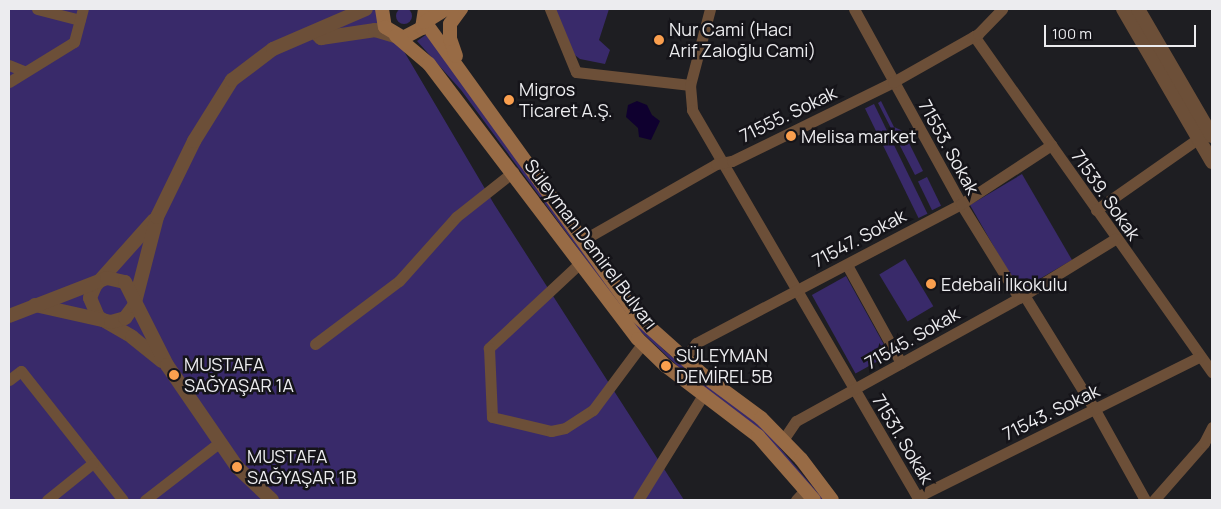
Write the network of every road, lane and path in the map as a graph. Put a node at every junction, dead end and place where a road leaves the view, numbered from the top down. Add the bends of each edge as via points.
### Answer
1 (37, 9) edge
2 (346, 9) edge
3 (366, 9) edge
4 (382, 9) edge
5 (446, 9) edge
6 (461, 9) edge
7 (550, 9) edge
8 (710, 9) edge
9 (854, 9) edge
10 (1002, 9) edge
11 (1123, 9) edge
12 (1138, 9) edge
13 (81, 14) edge
14 (425, 15) edge
15 (329, 25) junction
16 (312, 31) junction
17 (396, 36) junction
18 (974, 36) junction
19 (9, 65) edge
20 (24, 71) junction
21 (462, 73) junction
22 (9, 82) edge
23 (893, 82) junction
24 (690, 85) junction
25 (1208, 134) edge
26 (1051, 145) junction
27 (1212, 162) edge
28 (724, 165) junction
29 (513, 172) junction
30 (961, 204) junction
31 (1096, 210) junction
32 (157, 217) junction
33 (1115, 238) junction
34 (583, 240) junction
35 (580, 263) junction
36 (847, 265) junction
37 (100, 281) junction
38 (797, 290) junction
39 (1022, 297) junction
40 (135, 299) junction
41 (35, 305) junction
42 (9, 316) edge
43 (104, 320) junction
44 (316, 344) dead end
45 (642, 344) junction
46 (1199, 357) junction
47 (684, 359) junction
48 (901, 363) junction
49 (167, 365) junction
50 (1212, 372) edge
51 (9, 380) edge
52 (854, 391) junction
53 (703, 395) junction
54 (1095, 410) junction
55 (1212, 427) edge
56 (783, 440) junction
57 (220, 442) junction
58 (1208, 447) edge
59 (93, 463) junction
60 (810, 495) edge
61 (918, 498) edge
62 (47, 500) edge
63 (123, 500) edge
64 (145, 500) edge
65 (272, 500) edge
66 (638, 500) edge
67 (796, 500) edge
68 (832, 500) edge
69 (1145, 500) edge
70 (1154, 500) edge

1 - 13 street
2 - 15 street
3 - 15 street
4 - 17 main road, Süleyman Demirel Bulvarı via 385,27
5 - 14 main road
6 - 21 main road via 450,24 450,39
7 - 24 street via 576,72
8 - 24 street, 71531. Sokak
9 - 23 street, 71553. Sokak
10 - 18 street, 71555. Sokak
11 - 25 street
12 - 25 street
13 - 20 street via 74,42
14 - 17 main road via 410,37
14 - 21 main road, Süleyman Demirel Bulvarı
15 - 16 street
16 - 17 street via 321,38 375,30
16 - 32 street via 274,49 232,80 202,126
17 - 29 main road, Süleyman Demirel Bulvarı via 430,64
18 - 23 street, 71555. Sokak
18 - 26 street, 71539. Sokak
19 - 20 street
20 - 22 street
21 - 34 main road, Süleyman Demirel Bulvarı
23 - 28 street, 71555. Sokak
23 - 30 street, 71553. Sokak
24 - 28 street, 71531. Sokak via 692,110
25 - 27 street
25 - 31 street
26 - 30 street, 71547. Sokak
26 - 31 street, 71539. Sokak
28 - 34 street, 71555. Sokak via 716,164
28 - 38 street, 71531. Sokak
29 - 35 main road, Süleyman Demirel Bulvarı
29 - 44 street via 456,217 399,280
30 - 36 street, 71547. Sokak
30 - 39 street, 71553. Sokak
31 - 33 street, 71539. Sokak
32 - 37 street
32 - 40 street
33 - 39 street, 71545. Sokak
33 - 46 street, 71539. Sokak
34 - 47 main road, Süleyman Demirel Bulvarı via 637,316
35 - 45 main road, Süleyman Demirel Bulvarı
35 - 45 street via 489,348 492,418 551,431 565,428 593,410
36 - 38 street, 71547. Sokak
36 - 48 street
37 - 40 street via 113,278 126,282
37 - 41 street
37 - 43 street via 92,292 91,305
38 - 47 street, 71547. Sokak via 696,342
38 - 52 street, 71531. Sokak
39 - 48 street, 71545. Sokak
39 - 54 street, 71553. Sokak
40 - 43 street via 125,318
40 - 49 street
41 - 42 street
41 - 43 street
43 - 49 street
45 - 53 main road, Süleyman Demirel Bulvarı
46 - 50 street, 71539. Sokak
46 - 54 street, 71543. Sokak
47 - 56 main road, Süleyman Demirel Bulvarı via 761,418
48 - 52 street, 71545. Sokak
49 - 57 street
51 - 59 street via 21,371
52 - 56 street, 71545. Sokak via 796,421
52 - 61 street, 71531. Sokak
53 - 60 main road, Süleyman Demirel Bulvarı via 758,436
53 - 66 street
54 - 61 street, 71543. Sokak
54 - 69 street, 71553. Sokak
55 - 58 street
56 - 68 main road, Süleyman Demirel Bulvarı
57 - 64 street
57 - 65 street via 238,467
58 - 70 street
59 - 62 street
59 - 63 street
60 - 67 street

